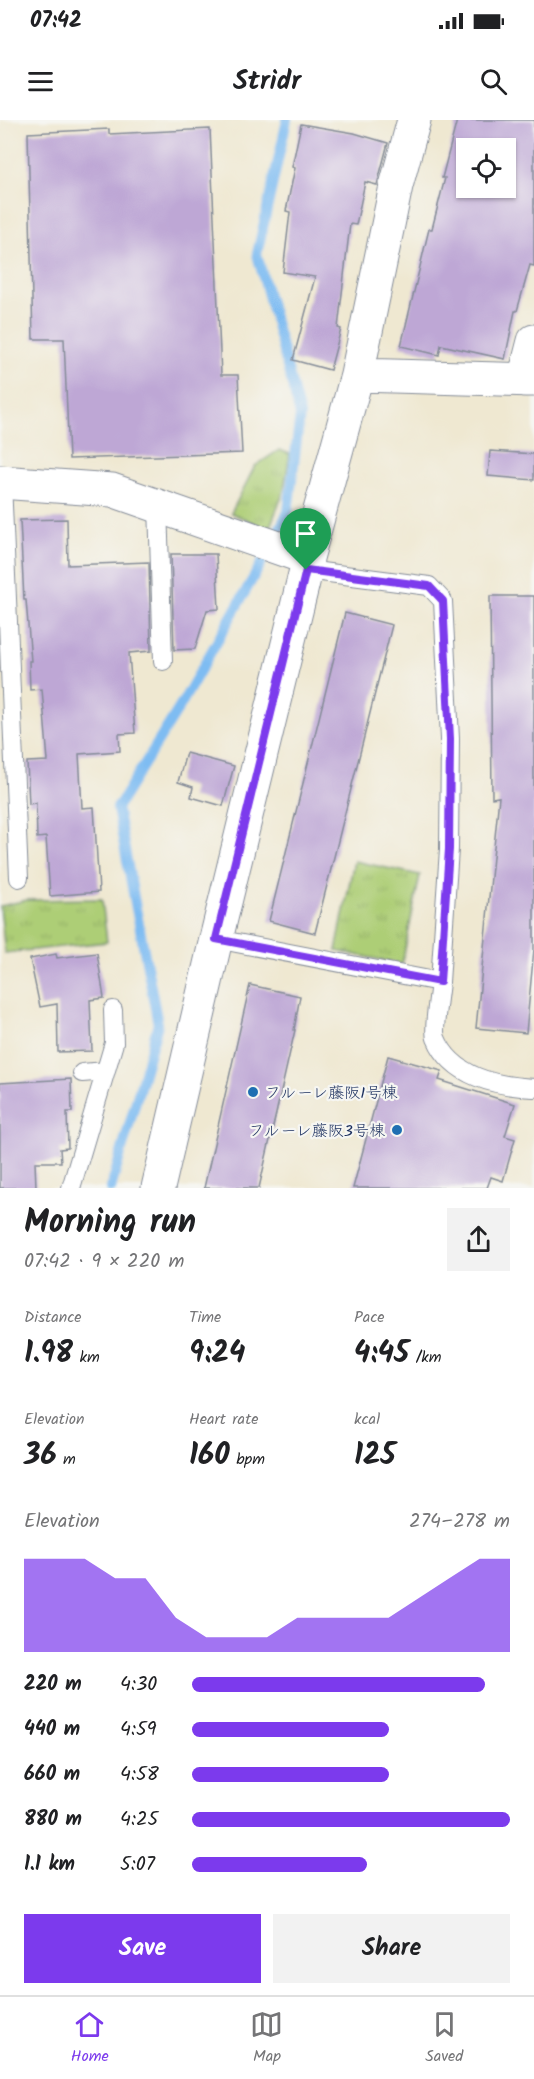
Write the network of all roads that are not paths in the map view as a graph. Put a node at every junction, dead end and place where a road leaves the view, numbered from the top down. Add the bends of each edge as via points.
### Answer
1 (414, 120) edge
2 (534, 341) edge
3 (357, 375) junction
4 (529, 380) edge
5 (1, 482) edge
6 (158, 506) junction
7 (300, 560) junction
8 (163, 661) dead end
9 (19, 878) dead end
10 (216, 939) junction
11 (440, 982) junction
12 (113, 1010) dead end
13 (106, 1071) junction
14 (82, 1073) dead end
15 (534, 1088) edge
16 (71, 1188) edge
17 (158, 1188) edge

1 - 3 street via 396,186
2 - 4 street
3 - 4 street
3 - 7 street
5 - 6 street via 112,490
5 - 9 lane
6 - 7 street
6 - 8 lane
7 - 10 street
7 - 11 lane via 429,586 443,601 450,739 449,849
10 - 11 lane
10 - 17 street
11 - 15 lane via 435,1036 452,1062 478,1079
12 - 13 lane via 114,1044
13 - 14 lane
13 - 16 lane

